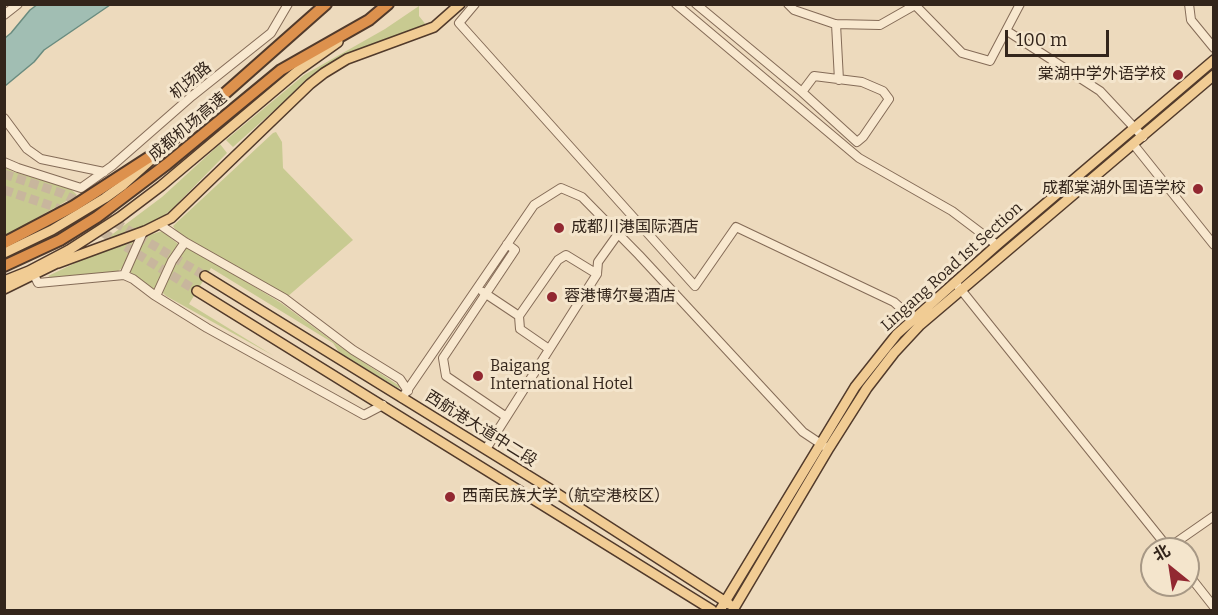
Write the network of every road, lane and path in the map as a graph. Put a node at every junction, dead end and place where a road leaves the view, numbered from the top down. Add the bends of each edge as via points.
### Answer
1 (18, 4) edge
2 (288, 4) edge
3 (326, 4) edge
4 (387, 4) edge
5 (460, 4) edge
6 (475, 4) edge
7 (676, 4) edge
8 (696, 4) edge
9 (788, 4) edge
10 (1020, 4) edge
11 (1189, 4) edge
12 (916, 5) edge
13 (4, 15) edge
14 (369, 20) junction
15 (836, 24) junction
16 (1006, 31) junction
17 (1214, 48) edge
18 (1214, 60) edge
19 (1214, 75) edge
20 (839, 80) junction
21 (802, 92) junction
22 (4, 118) edge
23 (1136, 128) junction
24 (1143, 137) junction
25 (1134, 145) junction
26 (162, 149) junction
27 (4, 162) edge
28 (104, 172) junction
29 (120, 217) junction
30 (159, 224) junction
31 (143, 232) junction
32 (618, 234) junction
33 (185, 242) junction
34 (4, 243) edge
35 (507, 244) junction
36 (997, 245) junction
37 (1214, 245) edge
38 (4, 254) edge
39 (58, 262) junction
40 (4, 266) edge
41 (597, 274) junction
42 (124, 275) junction
43 (34, 276) junction
44 (205, 276) tunnel mouth
45 (4, 281) edge
46 (955, 283) junction
47 (477, 288) junction
48 (4, 289) edge
49 (197, 291) tunnel mouth
50 (962, 291) junction
51 (486, 294) junction
52 (156, 296) junction
53 (519, 316) junction
54 (913, 319) junction
55 (549, 349) junction
56 (405, 395) junction
57 (383, 405) junction
58 (505, 416) junction
59 (819, 443) junction
60 (829, 448) junction
61 (486, 449) junction
62 (1214, 516) edge
63 (1158, 537) edge
64 (1185, 537) edge
65 (1200, 589) edge
66 (722, 606) edge
67 (1214, 607) edge
68 (712, 610) edge
69 (735, 610) edge

1 - 13 street
2 - 28 street, 机场路 via 271,33
3 - 26 highway, 成都机场高速
4 - 14 highway, 成都机场高速
5 - 30 main road via 434,27 347,59 324,73 171,218
6 - 54 street via 459,22 695,286 736,226 894,302
7 - 36 street via 859,158 952,211
8 - 21 street
9 - 15 street via 794,10
10 - 16 street
11 - 17 street via 1191,20
12 - 15 street via 880,25
12 - 16 street via 962,53 990,61
14 - 29 main road via 300,69
14 - 40 highway, 成都机场高速 via 281,70 98,217
15 - 20 street
16 - 23 street via 1100,91
18 - 23 main road, Lingang Road 1st Section
19 - 24 main road, Lingang Road 1st Section
20 - 21 street via 814,76
20 - 21 street via 862,82 883,91 890,99 857,142
22 - 28 street via 27,149 41,159
23 - 24 street
23 - 36 main road, Lingang Road 1st Section
24 - 25 main road, Lingang Road 1st Section
25 - 37 street
25 - 50 main road, Lingang Road 1st Section
26 - 34 highway, 成都机场高速 via 74,206
26 - 38 main road via 105,198
27 - 28 street, 机场路 via 81,188
29 - 39 main road
29 - 45 main road via 69,249
30 - 31 main road
30 - 33 street
31 - 39 main road
31 - 42 street
32 - 35 street via 582,197 561,188 534,205
32 - 41 street via 598,262
32 - 59 street via 803,432
33 - 52 street
33 - 56 street via 284,298 352,351 400,379
35 - 47 street
35 - 51 street via 515,250
36 - 46 main road, Lingang Road 1st Section
39 - 43 main road
41 - 53 street via 566,255 558,260
41 - 55 street
42 - 43 street via 38,283
42 - 52 street
43 - 48 main road
44 - 56 main road, 西航港大道中二段
46 - 50 street
46 - 54 main road, Lingang Road 1st Section
47 - 51 street
47 - 56 street
49 - 57 main road
50 - 60 main road, Lingang Road 1st Section via 920,325 894,353
50 - 63 street
51 - 53 street
51 - 58 street via 443,358 446,376
52 - 57 street via 364,415
53 - 55 street via 520,329
54 - 59 main road, Lingang Road 1st Section via 855,387
55 - 58 street
56 - 61 main road, 西航港大道中二段
57 - 68 main road
58 - 61 street
59 - 60 street
59 - 66 main road, Lingang Road 1st Section
60 - 69 main road, Lingang Road 1st Section
61 - 66 main road, 西航港大道中二段
62 - 64 street
65 - 67 street
66 - 69 main road, 西航港大道中二段

